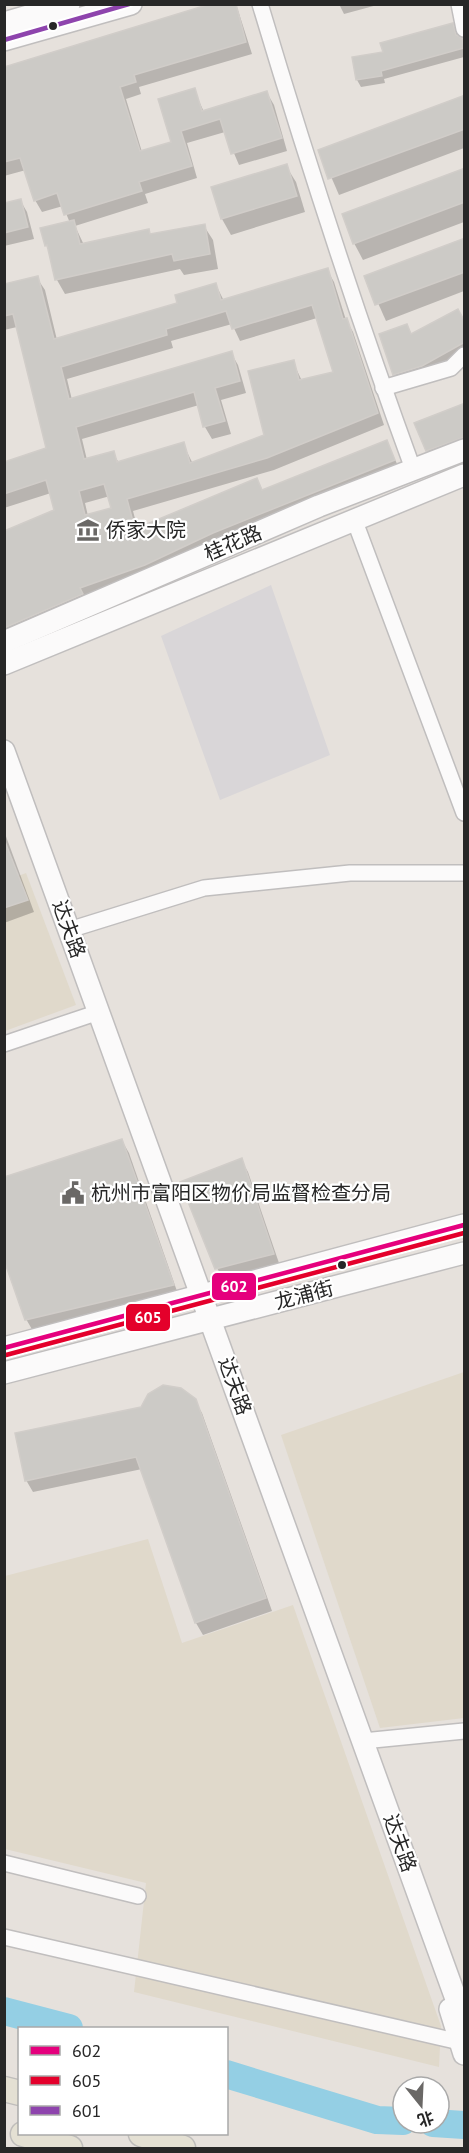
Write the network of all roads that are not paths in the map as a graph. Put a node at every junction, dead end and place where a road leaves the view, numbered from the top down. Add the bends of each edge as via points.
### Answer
1 (69, 4) edge
2 (131, 4) edge
3 (260, 4) edge
4 (459, 4) edge
5 (4, 23) edge
6 (465, 29) edge
7 (4, 40) edge
8 (465, 355) edge
9 (383, 388) junction
10 (465, 450) edge
11 (413, 469) junction
12 (465, 475) edge
13 (354, 519) junction
14 (4, 642) edge
15 (4, 663) edge
16 (4, 751) edge
17 (4, 785) edge
18 (465, 813) edge
19 (465, 873) edge
20 (69, 930) junction
21 (90, 1015) junction
22 (4, 1044) edge
23 (465, 1225) edge
24 (465, 1253) edge
25 (196, 1297) junction
26 (205, 1321) junction
27 (4, 1348) edge
28 (4, 1373) edge
29 (465, 1731) edge
30 (363, 1741) junction
31 (4, 1863) edge
32 (138, 1896) dead end
33 (4, 1937) edge
34 (465, 2021) edge
35 (464, 2047) edge
36 (28, 2135) edge
37 (147, 2135) edge
38 (70, 2148) edge
39 (183, 2148) edge

1 - 5 street
2 - 7 street
3 - 9 street via 310,173
4 - 6 street
8 - 9 street via 451,368
9 - 11 street
10 - 11 street, 桂花路
11 - 14 street, 桂花路
12 - 13 street
13 - 15 street
13 - 18 street
16 - 20 street, 达夫路
17 - 21 street, 达夫路
19 - 20 street via 350,873 204,888
20 - 25 street, 达夫路
21 - 22 street
21 - 25 street, 达夫路
23 - 25 street, 龙浦街
24 - 26 street, 龙浦街
25 - 26 street, 达夫路
25 - 27 street, 龙浦街
26 - 28 street, 龙浦街
26 - 30 street, 达夫路
26 - 35 street, 达夫路
29 - 30 street
30 - 34 street, 达夫路
31 - 32 street
33 - 35 street
36 - 38 main road
37 - 39 main road

